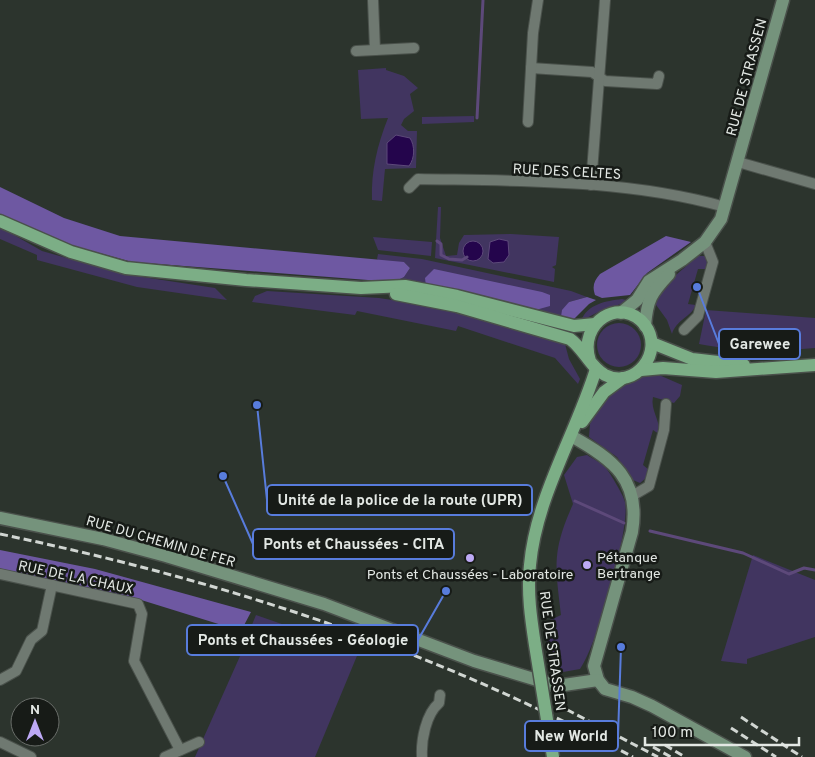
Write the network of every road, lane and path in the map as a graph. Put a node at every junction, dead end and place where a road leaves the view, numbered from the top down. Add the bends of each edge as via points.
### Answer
1 (373, 0) edge
2 (538, 0) edge
3 (605, 0) edge
4 (783, 0) edge
5 (414, 48) dead end
6 (375, 50) junction
7 (356, 51) dead end
8 (531, 68) junction
9 (599, 76) junction
10 (659, 76) dead end
11 (528, 122) dead end
12 (738, 162) junction
13 (815, 184) edge
14 (591, 185) junction
15 (409, 188) dead end
16 (725, 208) junction
17 (0, 222) edge
18 (705, 242) junction
19 (682, 260) junction
20 (361, 288) junction
21 (621, 313) junction
22 (595, 324) junction
23 (645, 326) junction
24 (684, 330) dead end
25 (652, 344) junction
26 (593, 365) junction
27 (815, 365) edge
28 (783, 367) junction
29 (641, 370) junction
30 (623, 378) junction
31 (666, 404) dead end
32 (571, 436) junction
33 (632, 496) junction
34 (0, 518) edge
35 (0, 574) edge
36 (52, 585) junction
37 (0, 680) edge
38 (598, 680) junction
39 (440, 695) dead end
40 (0, 742) edge
41 (199, 742) dead end
42 (180, 750) junction
43 (31, 757) edge
44 (165, 757) edge
45 (422, 757) edge
46 (553, 757) edge
47 (745, 757) edge

1 - 6 street
2 - 8 street
3 - 9 street
4 - 12 street, RUE DE STRASSEN
5 - 6 street
6 - 7 street
8 - 9 street via 592,72
8 - 11 street
9 - 10 street via 605,81 657,84
9 - 14 street
12 - 13 street
12 - 16 street, RUE DE STRASSEN
14 - 15 street, RUE DES CELTES via 418,179
14 - 16 street, RUE DES CELTES via 678,195
16 - 18 street, RUE DE STRASSEN via 715,230
17 - 20 main road via 71,252 126,268
18 - 19 street, RUE DE STRASSEN
18 - 24 street via 713,262 698,316
19 - 21 street, RUE DE STRASSEN via 649,281 637,300
19 - 23 street, RUE DE STRASSEN via 653,291 646,304
20 - 22 main road via 405,286 574,326
20 - 26 main road via 457,306 570,339
21 - 22 main road via 607,316
21 - 23 main road via 631,315
22 - 26 main road via 587,341
23 - 25 main road
25 - 28 main road via 692,359
25 - 29 main road via 651,354
26 - 30 main road via 614,378
26 - 32 main road, RUE DE STRASSEN
27 - 28 main road
28 - 29 main road via 716,372 663,368
29 - 30 main road
30 - 32 main road, RUE DE STRASSEN via 604,392
31 - 33 street via 664,430 649,486
32 - 33 street via 616,465
32 - 46 main road, RUE DE STRASSEN, bridge via 548,493 532,546 529,582 535,645
33 - 38 street via 632,532 594,666
34 - 38 street, RUE DU CHEMIN DE FER via 103,539 175,559 324,604 474,661 557,686
35 - 36 street, RUE DE LA CHAUX
36 - 37 street via 42,630 31,640 16,671
36 - 42 street, RUE DE LA CHAUX via 138,604 142,614 134,661
38 - 47 street via 604,689 652,706
39 - 45 street via 439,703 431,710
40 - 43 street
41 - 42 street
42 - 44 street

